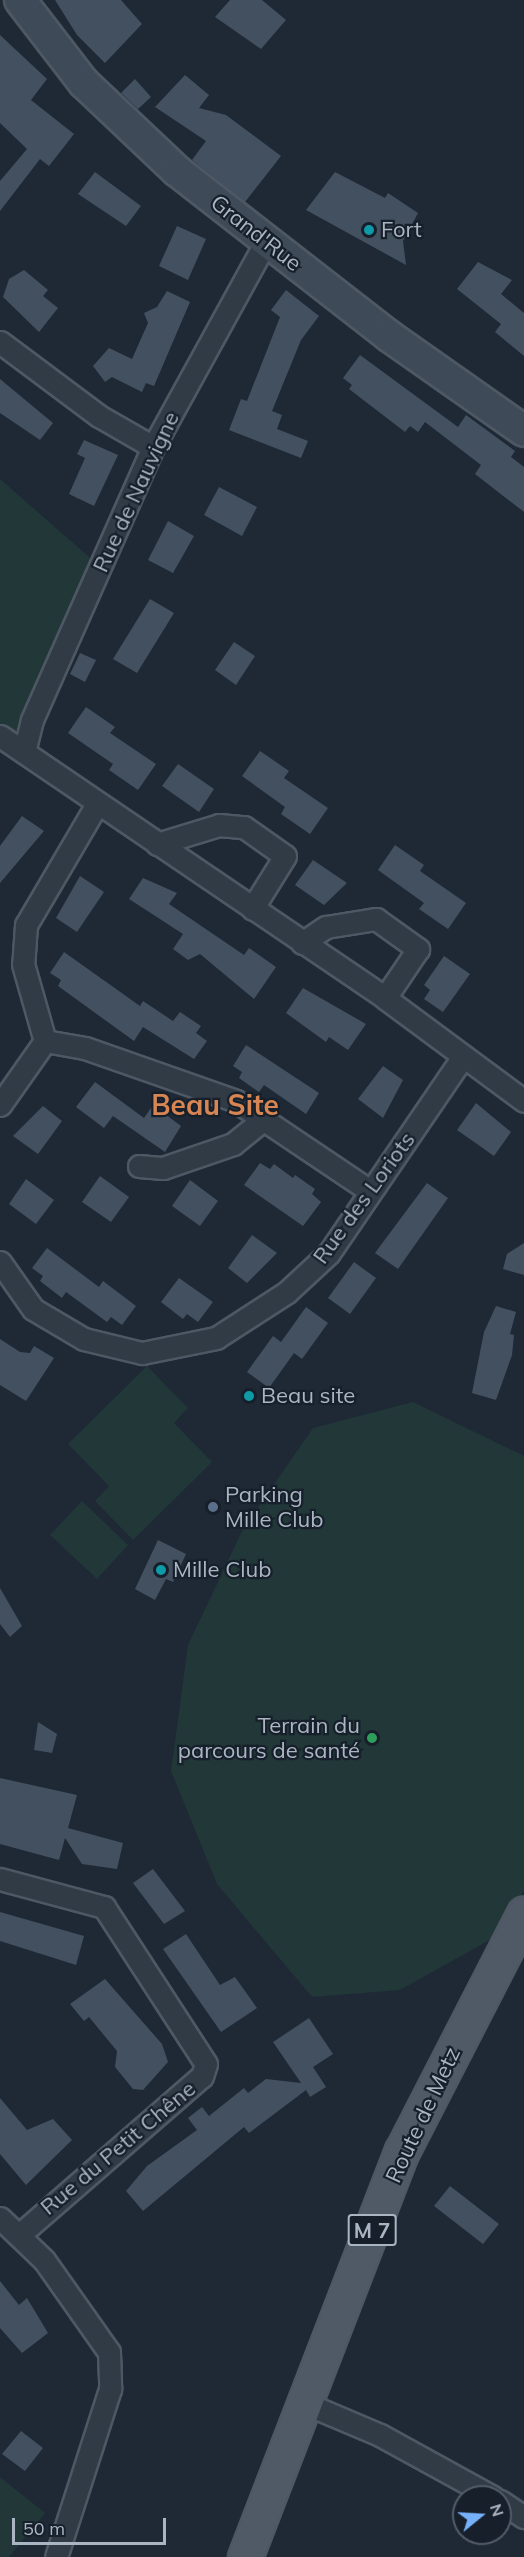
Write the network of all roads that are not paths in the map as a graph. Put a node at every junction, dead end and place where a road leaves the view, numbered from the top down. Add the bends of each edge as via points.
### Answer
1 (20, 0) edge
2 (267, 240) junction
3 (0, 342) edge
4 (524, 431) edge
5 (153, 447) junction
6 (0, 736) edge
7 (24, 752) junction
8 (97, 804) junction
9 (157, 844) junction
10 (252, 909) junction
11 (302, 943) junction
12 (385, 998) junction
13 (45, 1041) junction
14 (462, 1058) junction
15 (524, 1101) edge
16 (0, 1105) edge
17 (262, 1120) junction
18 (139, 1166) dead end
19 (370, 1191) junction
20 (0, 1262) edge
21 (0, 1879) edge
22 (524, 1914) edge
23 (0, 2218) edge
24 (20, 2234) junction
25 (302, 2402) junction
26 (471, 2485) edge
27 (56, 2557) edge
28 (245, 2557) edge

1 - 2 street, Grand'Rue via 117,118
2 - 4 street, Grand'Rue
2 - 5 street, Rue de Nauvigne
3 - 5 street via 99,416
5 - 7 street, Rue de Nauvigne via 32,720
6 - 7 street
7 - 8 street
8 - 9 street
8 - 13 street via 34,903 26,925 23,964
9 - 10 street
9 - 10 street via 219,825 244,827 285,856
10 - 11 street
11 - 12 street
11 - 12 street via 326,927 376,919 418,949
12 - 14 street
13 - 16 street
13 - 17 street via 85,1048 236,1101
14 - 15 street
14 - 19 street, Rue des Loriots
17 - 18 street via 233,1144 163,1168
17 - 19 street
19 - 20 street, Rue des Loriots via 329,1253 287,1292 216,1338 166,1352 113,1349 58,1327 33,1309
21 - 24 street, Rue du Petit Chêne via 104,1908 206,2064 202,2076
22 - 25 main road, Route de Metz / M 7 via 402,2151
23 - 24 street
24 - 27 street via 100,2335 111,2370
25 - 26 street via 380,2435
25 - 28 main road, Route de Metz / M 7

